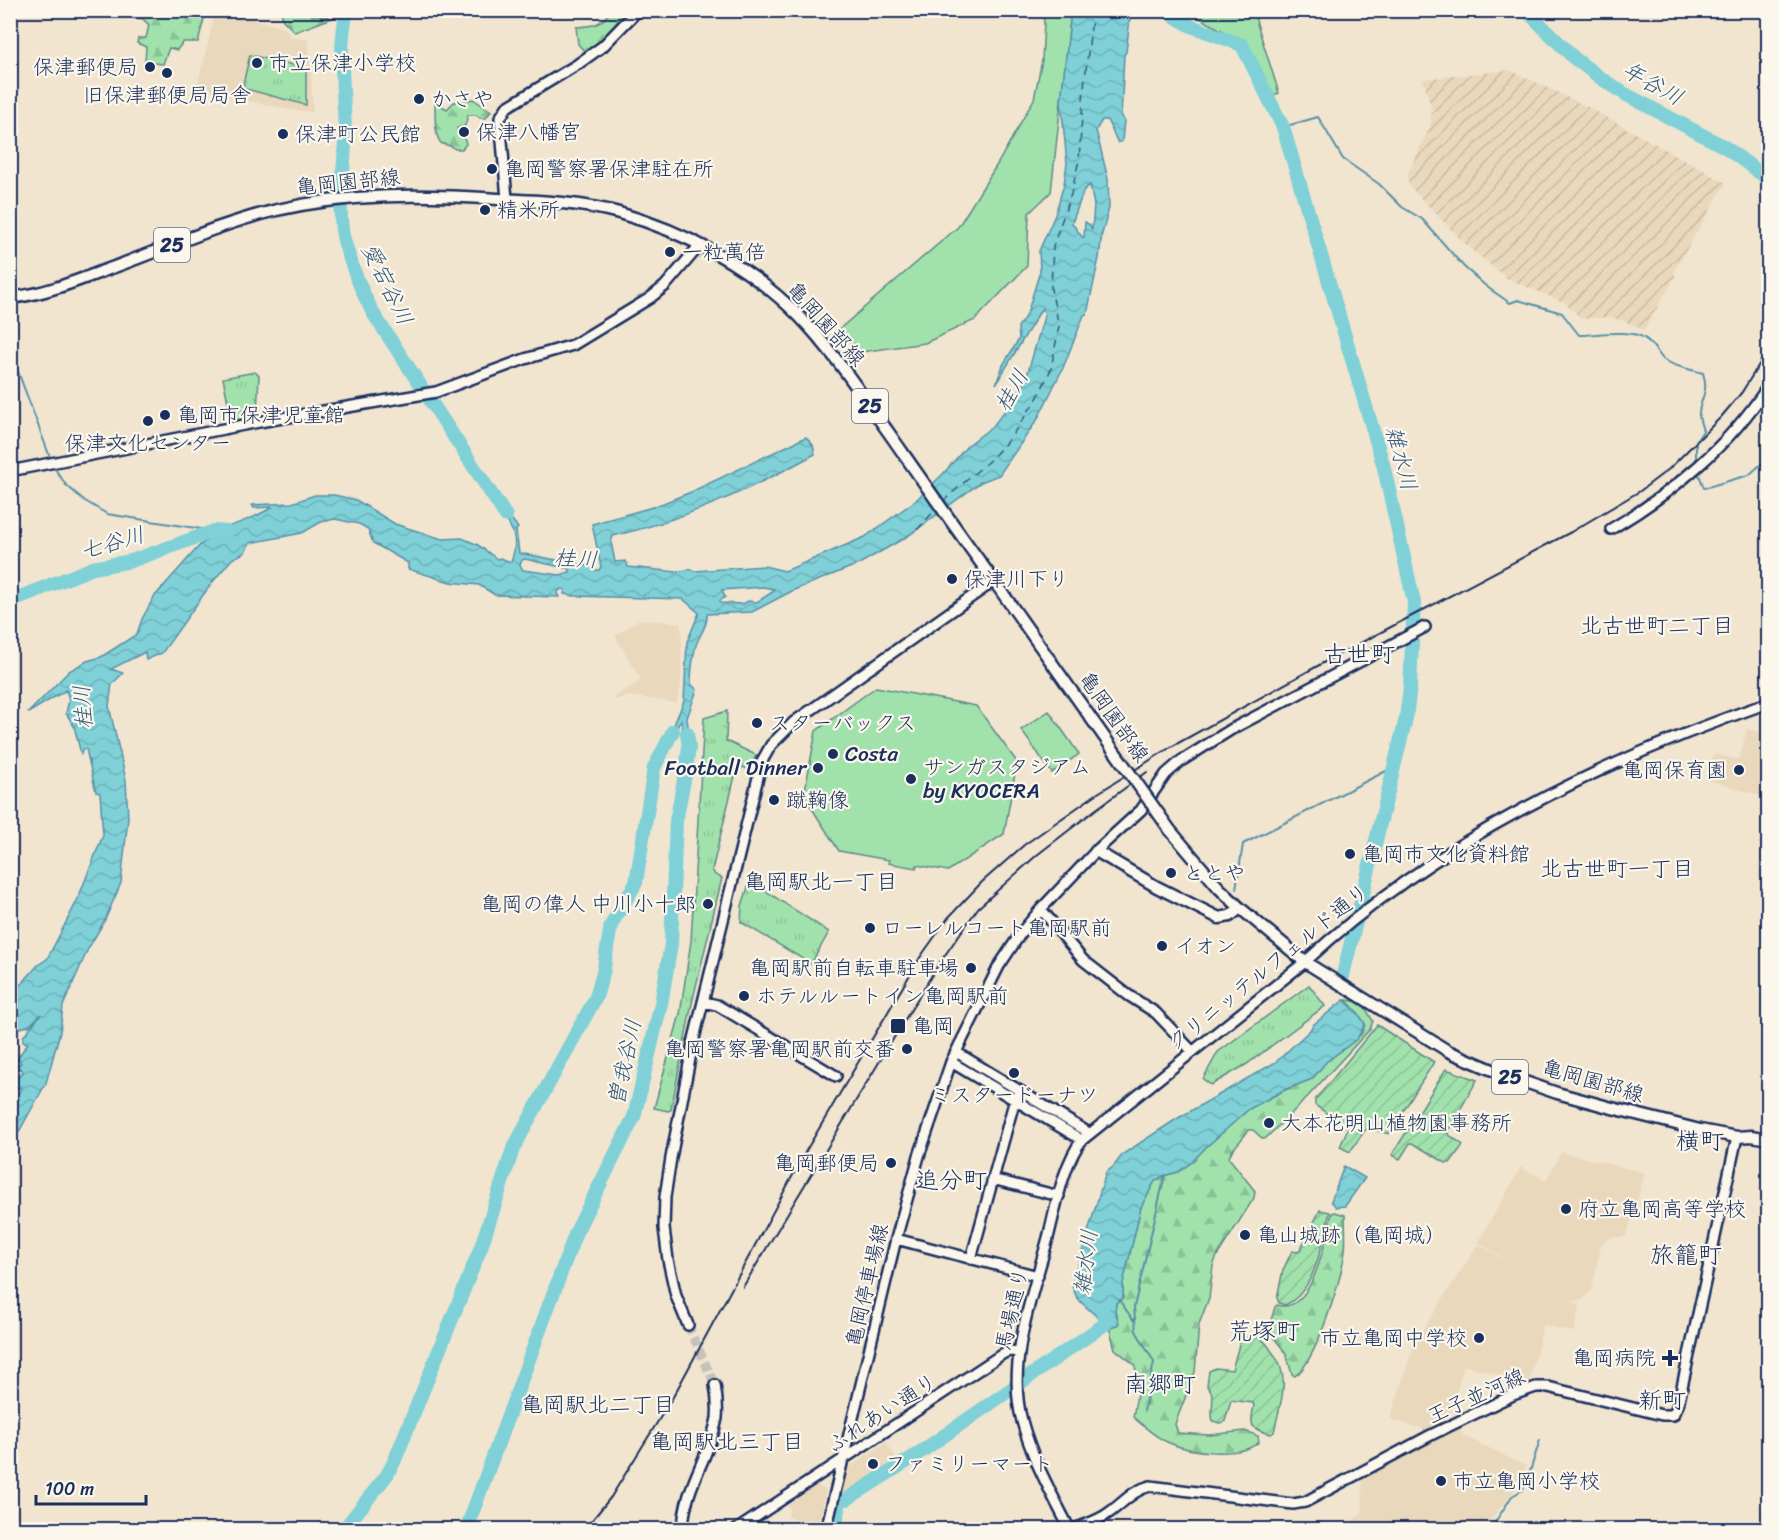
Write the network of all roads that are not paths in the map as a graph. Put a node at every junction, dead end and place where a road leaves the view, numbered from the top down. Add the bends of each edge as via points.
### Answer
1 (638, 10) edge
2 (507, 199) junction
3 (700, 245) junction
4 (10, 298) edge
5 (1768, 386) edge
6 (10, 471) edge
7 (1611, 529) dead end
8 (994, 581) junction
9 (1425, 627) dead end
10 (1768, 703) edge
11 (1096, 851) junction
12 (1240, 908) junction
13 (1041, 909) junction
14 (1305, 963) junction
15 (704, 1002) junction
16 (1192, 1051) junction
17 (956, 1052) junction
18 (951, 1062) junction
19 (836, 1076) dead end
20 (1017, 1095) junction
21 (1086, 1136) junction
22 (1737, 1137) junction
23 (1768, 1139) edge
24 (992, 1179) junction
25 (1059, 1196) junction
26 (896, 1239) junction
27 (971, 1259) junction
28 (1038, 1276) junction
29 (688, 1325) tunnel mouth
30 (1019, 1352) junction
31 (715, 1385) tunnel mouth
32 (842, 1462) junction
33 (683, 1530) edge
34 (736, 1530) edge
35 (826, 1530) edge
36 (1070, 1530) edge

1 - 2 street via 603,46 507,106 500,118
2 - 3 main road, 亀岡園部線 / 25 via 568,203 619,213
2 - 4 main road, 亀岡園部線 / 25 via 395,195 304,204 247,217 50,291
3 - 6 street via 657,292 573,345 525,358 433,393 259,422
3 - 8 main road, 亀岡園部線 / 25 via 777,296 800,317 835,357
5 - 7 street via 1738,425 1680,482
8 - 12 main road, 亀岡園部線 / 25, bridge via 1170,830
8 - 15 street via 794,722 771,745 762,761
9 - 11 street, 亀岡停車場線 via 1181,760 1141,810
10 - 14 street, クリニッテルフェルド通り via 1630,757 1521,811 1403,883 1337,933
11 - 12 main road via 1219,918
11 - 13 street, 亀岡停車場線
12 - 14 main road, 亀岡園部線 / 25
13 - 16 street via 1083,960 1156,1013
13 - 17 street, 亀岡停車場線 via 999,966
14 - 16 street, クリニッテルフェルド通り
14 - 22 main road, 亀岡園部線 / 25 via 1448,1051 1502,1074 1612,1108
15 - 19 street via 717,1005
15 - 29 street via 665,1197 668,1260
16 - 21 street, クリニッテルフェルド通り
17 - 18 street, 亀岡停車場線
17 - 20 street
18 - 20 street
18 - 26 street, 亀岡停車場線
20 - 21 street
20 - 24 street
21 - 25 street, 馬場通り via 1074,1150
22 - 23 main road, 亀岡園部線 / 25
22 - 36 street, 王子並河線 via 1673,1415 1536,1387 1431,1435 1305,1502 1293,1504 1150,1486 1136,1491 1099,1519
24 - 25 street
24 - 27 street
25 - 28 street, 馬場通り
26 - 27 street
26 - 32 street, 亀岡停車場線
27 - 28 street
28 - 30 street, 馬場通り
30 - 32 street, ふれあい通り via 1004,1353
30 - 36 street, 馬場通り via 1021,1419 1033,1455
31 - 33 street via 717,1418 689,1493
32 - 34 street, ふれあい通り
32 - 35 street, 亀岡停車場線

